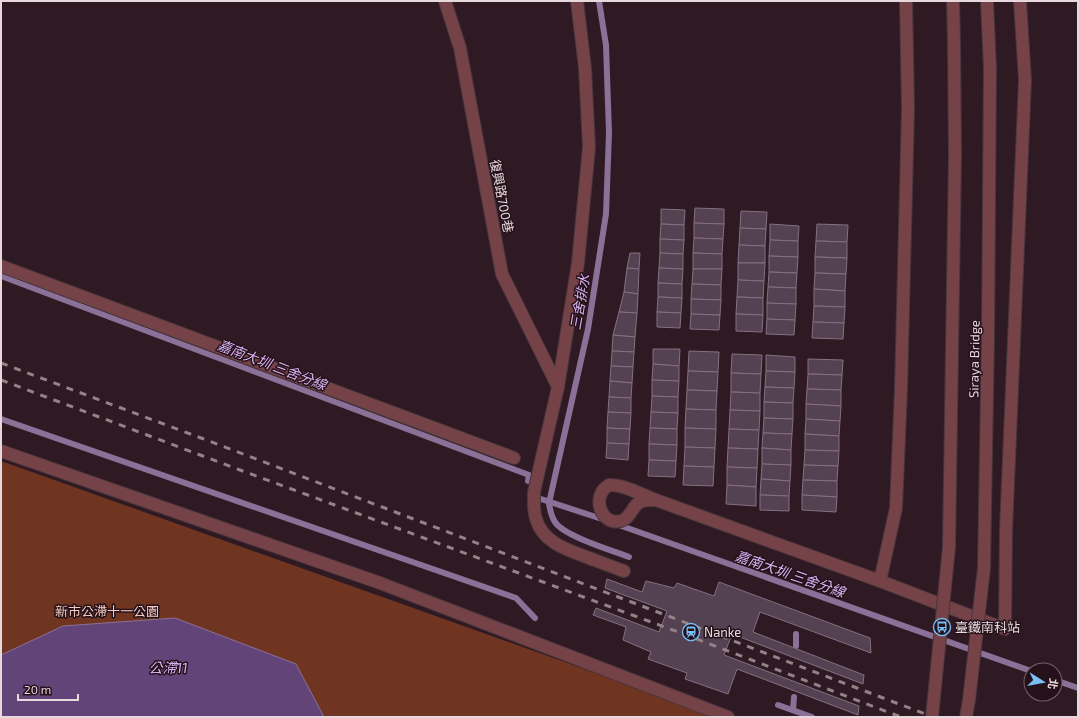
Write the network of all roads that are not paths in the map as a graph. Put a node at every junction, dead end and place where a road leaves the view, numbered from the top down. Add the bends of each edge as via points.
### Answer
1 (445, 1) edge
2 (577, 1) edge
3 (906, 1) edge
4 (953, 1) edge
5 (987, 1) edge
6 (1020, 1) edge
7 (1, 266) edge
8 (558, 387) junction
9 (1, 451) edge
10 (514, 458) dead end
11 (656, 500) dead end
12 (624, 571) dead end
13 (880, 581) junction
14 (728, 717) edge
15 (932, 717) edge
16 (966, 717) edge

1 - 8 street, 復興路700巷 via 460,48 502,274
2 - 8 street via 585,68 589,147 578,263
3 - 13 street via 908,109 896,508
4 - 15 street, Siraya Bridge, bridge via 955,156 949,547
5 - 16 street, Siraya Bridge, bridge via 990,69 984,568
6 - 13 street via 1025,80 1007,507 1005,629
7 - 10 street
8 - 12 street via 534,492 536,520 542,532 562,548
9 - 14 street via 380,582
11 - 13 street

